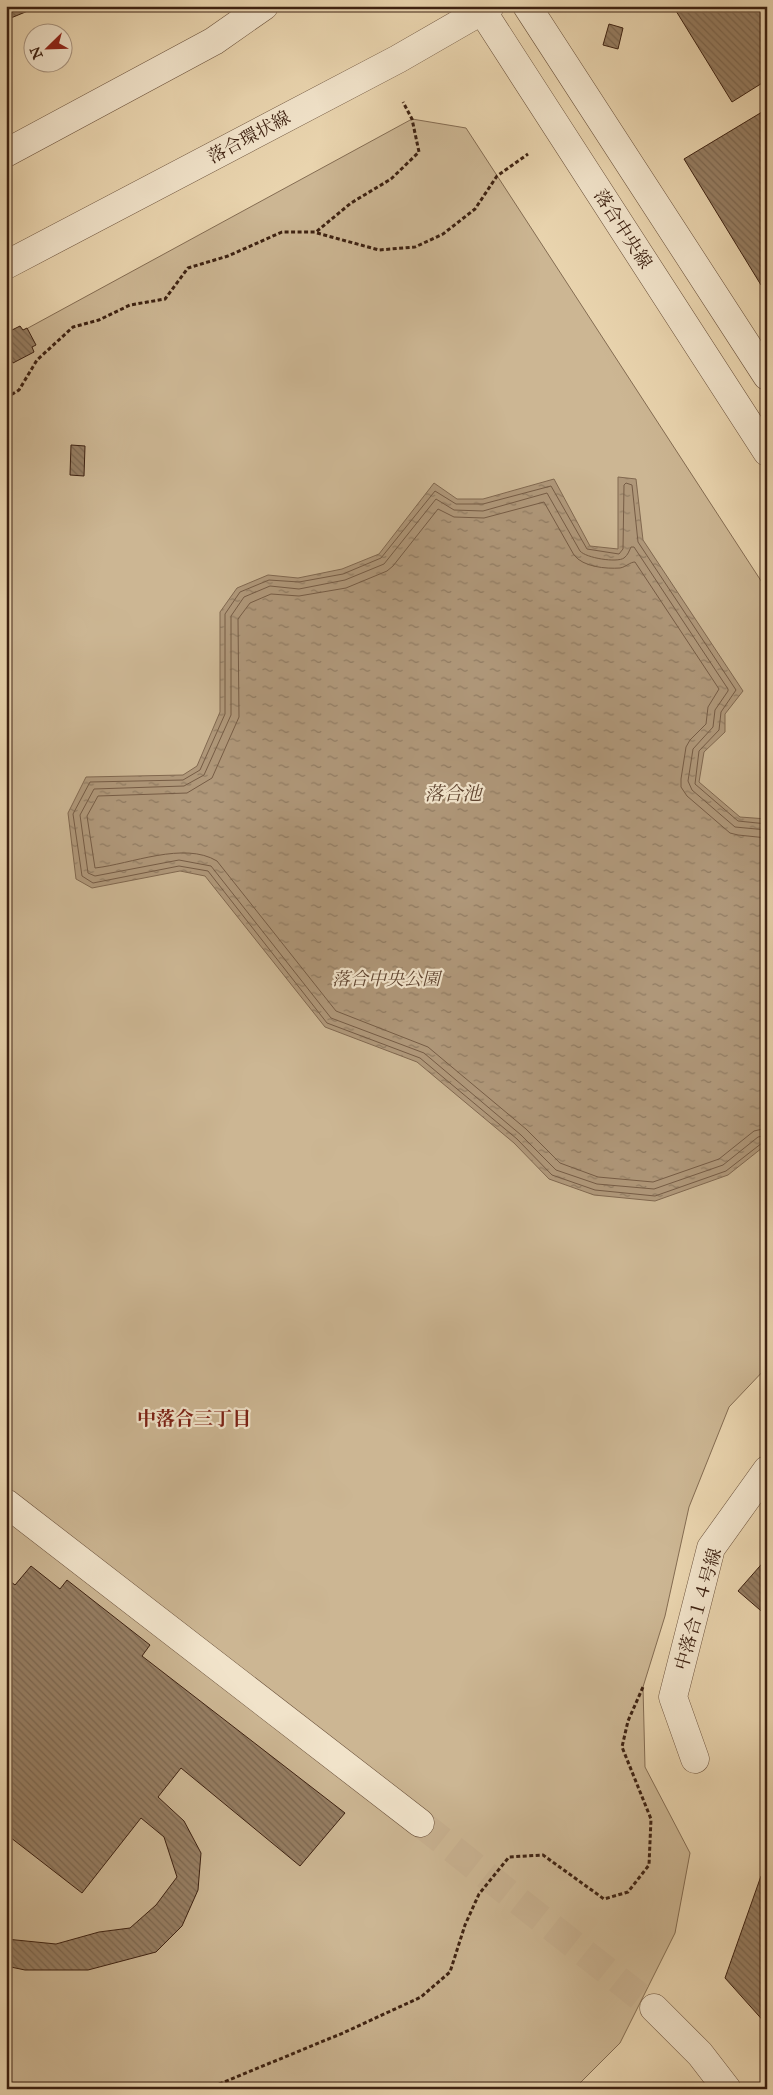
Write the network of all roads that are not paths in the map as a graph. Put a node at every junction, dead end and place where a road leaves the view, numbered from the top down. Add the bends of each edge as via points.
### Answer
1 (264, 6) edge
2 (527, 6) edge
3 (484, 8) edge
4 (6, 153) edge
5 (6, 265) edge
6 (767, 376) edge
7 (767, 452) edge
8 (767, 1470) edge
9 (6, 1503) edge
10 (695, 1759) dead end
11 (420, 1823) tunnel mouth
12 (654, 2008) tunnel mouth
13 (727, 2089) edge

1 - 4 street via 214,41
2 - 6 street
3 - 5 street, 落合環状線 via 398,59
3 - 7 street, 落合中央線
8 - 10 street, 中落合１４号線 via 712,1548 674,1697
9 - 11 street
12 - 13 street via 700,2054

